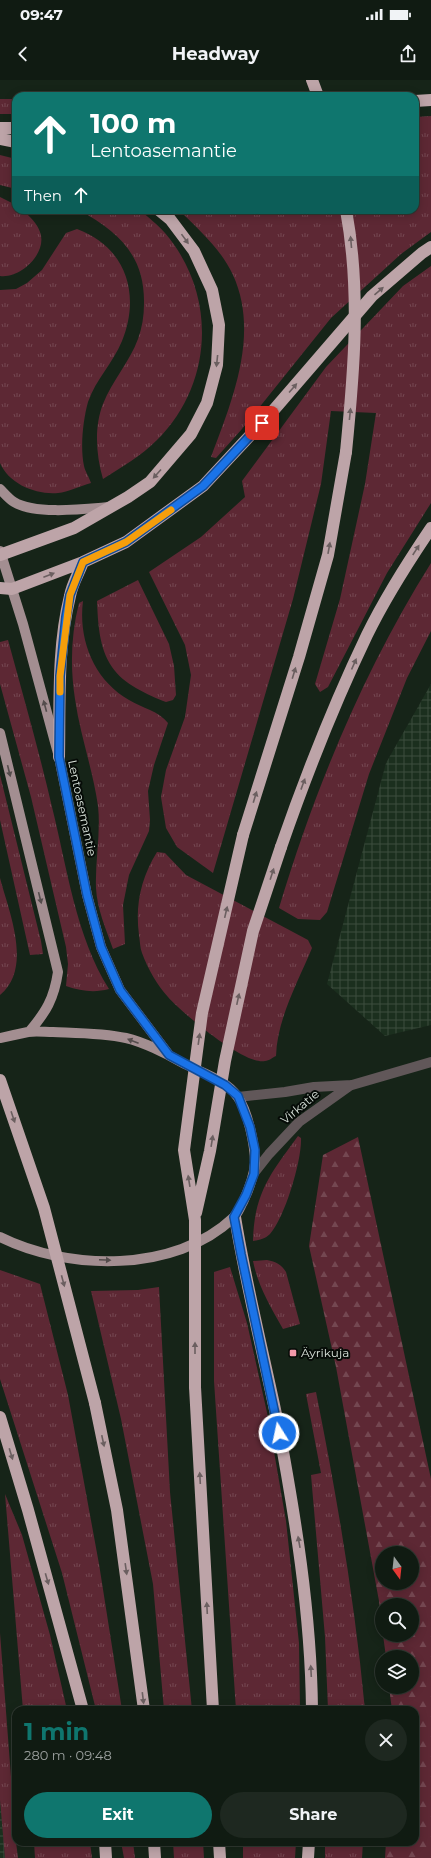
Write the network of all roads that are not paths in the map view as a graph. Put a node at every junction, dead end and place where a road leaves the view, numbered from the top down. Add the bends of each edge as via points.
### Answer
1 (312, 80) edge
2 (316, 92) edge
3 (431, 100) edge
4 (419, 101) edge
5 (0, 128) edge
6 (12, 128) edge
7 (0, 139) edge
8 (12, 141) edge
9 (164, 214) edge
10 (347, 214) edge
11 (431, 247) edge
12 (0, 489) edge
13 (109, 507) junction
14 (431, 528) edge
15 (0, 553) edge
16 (83, 562) junction
17 (6, 589) edge
18 (0, 733) edge
19 (59, 757) junction
20 (29, 1032) junction
21 (0, 1038) edge
22 (169, 1055) junction
23 (431, 1062) edge
24 (0, 1080) edge
25 (352, 1085) junction
26 (238, 1096) junction
27 (254, 1174) junction
28 (234, 1217) junction
29 (195, 1220) junction
30 (0, 1237) edge
31 (0, 1417) edge
32 (82, 1706) edge
33 (143, 1706) edge
34 (212, 1706) edge
35 (312, 1706) edge
36 (105, 1846) edge
37 (154, 1846) edge
38 (219, 1846) edge
39 (309, 1846) edge
40 (106, 1858) edge
41 (155, 1858) edge
42 (220, 1858) edge
43 (308, 1858) edge

1 - 2 highway
3 - 4 highway
5 - 6 highway
7 - 8 highway
9 -> 13 highway via 194,251 212,290 219,325 217,366 206,403 191,434 150,482
29 -> 10 highway, bridge via 184,1150 202,1013 244,835 328,555 346,452 353,380 356,303
16 -> 11 highway via 126,542 203,486 272,412 372,296
12 - 13 main road via 14,502 29,508 67,510
13 - 15 highway via 74,528
29 -> 14 highway, bridge via 210,1151 225,1060 253,931 281,847 311,762 367,635
15 - 17 main road, Lentoasemantie
17 -> 16 highway
16 - 19 highway via 70,595 66,617 60,676
19 -> 17 main road, Lentoasemantie
18 -> 20 main road via 58,972 55,991 43,1015
19 - 22 main road, Lentoasemantie via 87,895 101,947 120,990
20 - 21 main road
22 -> 20 main road via 126,1038
22 - 26 main road via 225,1085
23 - 25 street, Virkatie
24 -> 33 highway, bridge via 44,1208 95,1403 117,1510
25 - 26 street, Virkatie
25 - 27 street, Virkatie via 298,1122
26 - 27 main road via 250,1127 255,1150
27 - 28 main road
30 -> 28 main road via 47,1254 108,1261 164,1255 187,1248
35 -> 28 highway via 312,1671 301,1553 277,1418
34 -> 29 highway, bridge via 195,1387
31 -> 32 highway
36 - 40 highway
37 - 41 highway
38 - 42 highway
39 - 43 highway

